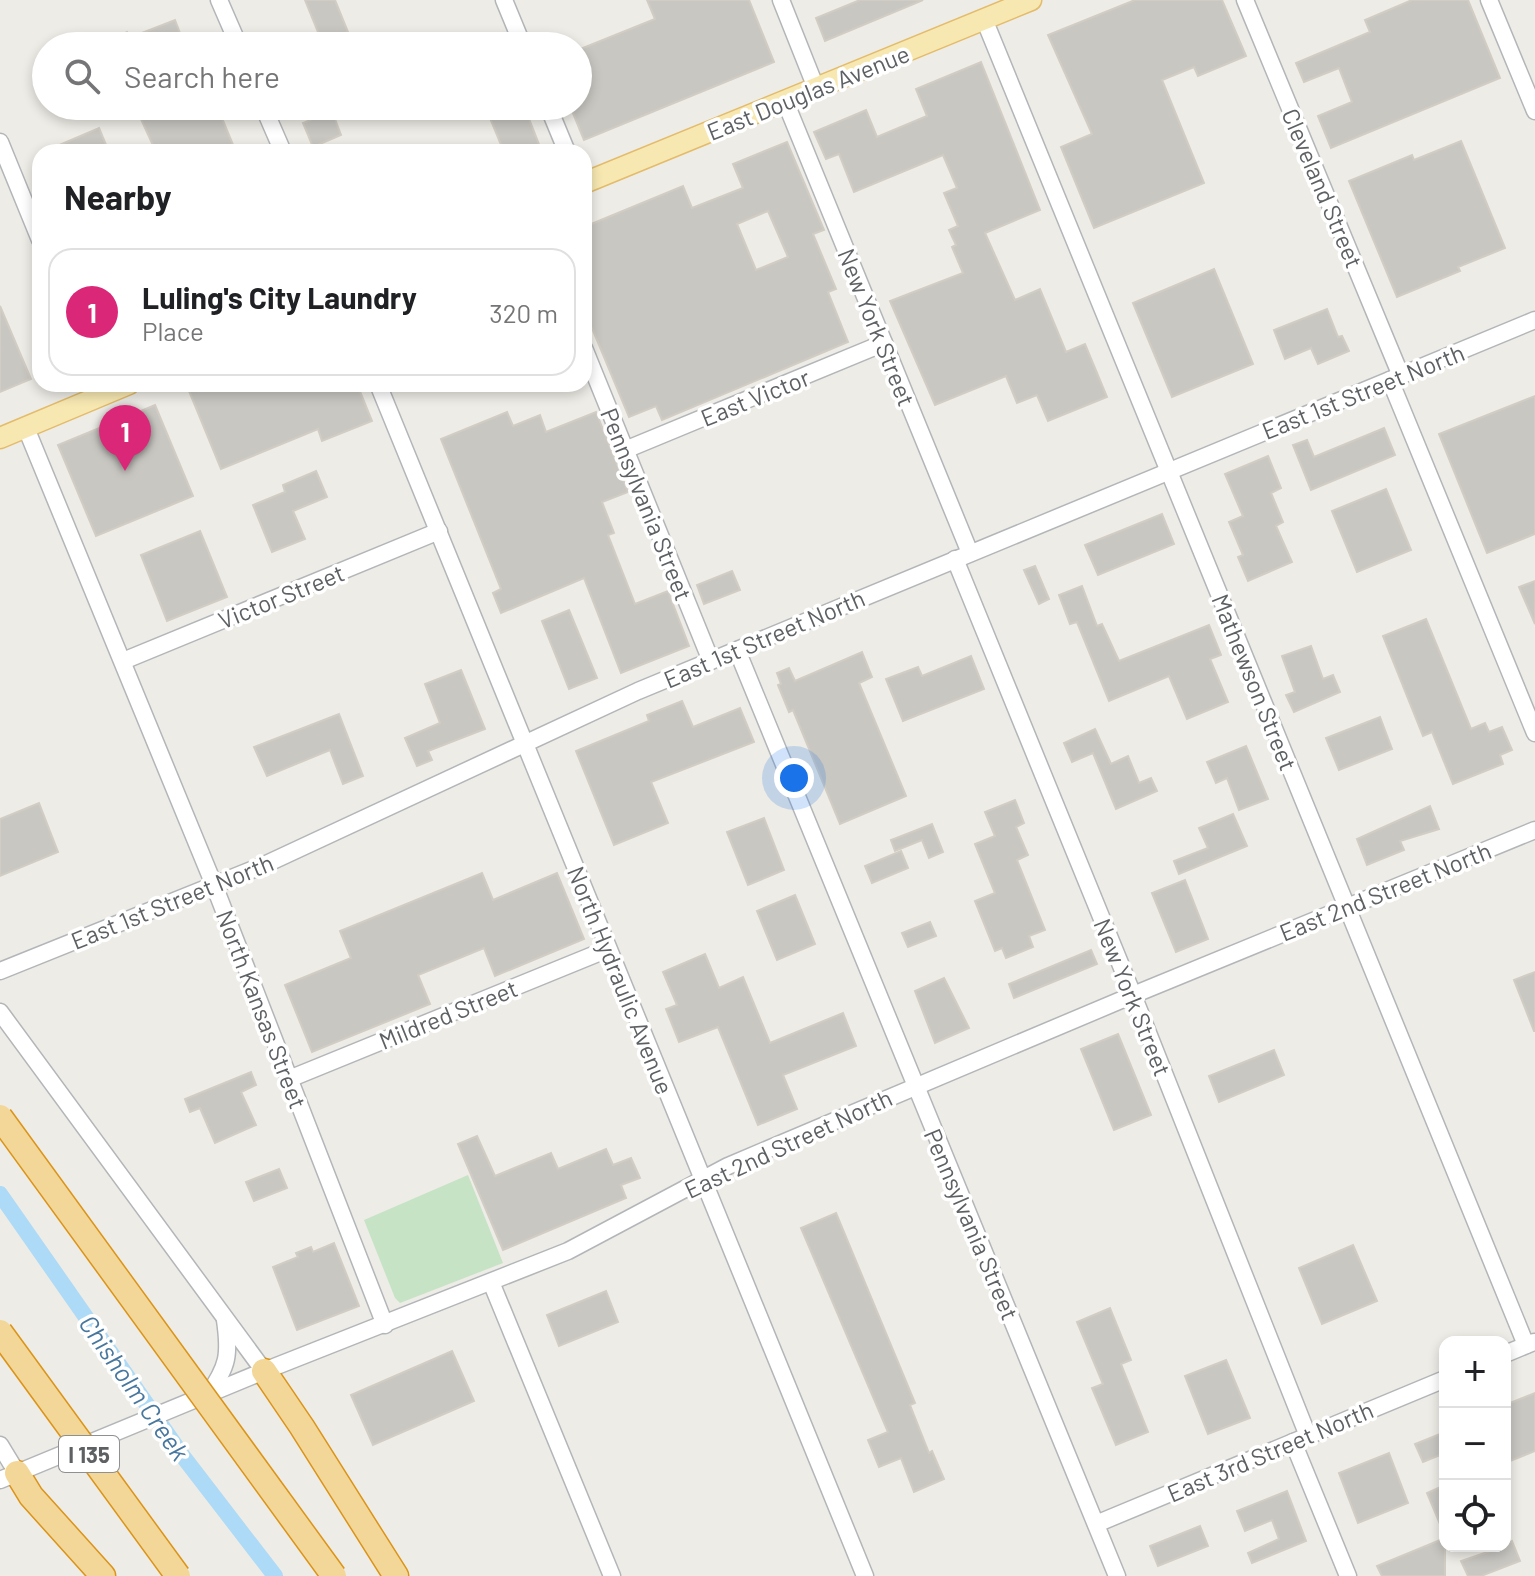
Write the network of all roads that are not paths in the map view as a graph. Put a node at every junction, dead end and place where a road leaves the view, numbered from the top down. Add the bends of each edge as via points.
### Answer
1 (219, 0) edge
2 (504, 0) edge
3 (781, 0) edge
4 (1031, 0) edge
5 (1245, 0) edge
6 (1489, 0) edge
7 (984, 19) junction
8 (233, 32) edge
9 (517, 32) edge
10 (816, 88) junction
11 (785, 101) junction
12 (1535, 111) edge
13 (269, 120) edge
14 (554, 120) edge
15 (0, 142) edge
16 (280, 144) edge
17 (564, 144) edge
18 (592, 180) edge
19 (32, 220) edge
20 (1535, 320) edge
21 (884, 343) junction
22 (592, 368) edge
23 (1395, 378) junction
24 (97, 392) edge
25 (381, 392) edge
26 (26, 428) junction
27 (0, 438) edge
28 (625, 450) junction
29 (1169, 471) junction
30 (439, 531) junction
31 (962, 556) junction
32 (737, 650) junction
33 (123, 661) junction
34 (711, 661) junction
35 (1535, 733) edge
36 (524, 743) junction
37 (1535, 830) edge
38 (214, 885) junction
39 (1347, 907) junction
40 (608, 949) junction
41 (0, 971) edge
42 (1133, 995) junction
43 (0, 1012) edge
44 (289, 1079) junction
45 (915, 1086) junction
46 (0, 1117) edge
47 (702, 1180) junction
48 (491, 1282) junction
49 (224, 1317) junction
50 (385, 1325) junction
51 (0, 1332) edge
52 (1530, 1343) edge
53 (1511, 1351) edge
54 (264, 1371) junction
55 (1439, 1381) edge
56 (207, 1396) junction
57 (1300, 1439) junction
58 (0, 1445) edge
59 (9, 1477) edge
60 (1096, 1524) junction
61 (395, 1575) edge
62 (103, 1576) edge
63 (178, 1576) edge
64 (334, 1576) edge
65 (612, 1576) edge
66 (865, 1576) edge
67 (1117, 1576) edge
68 (1348, 1576) edge

1 - 8 street
2 - 9 street
3 - 10 street
4 - 7 main road, East Douglas Avenue
5 - 23 street, Cleveland Street
6 - 12 street
7 - 10 main road, East Douglas Avenue
7 - 29 street, Mathewson Street
10 - 11 main road, East Douglas Avenue
11 - 18 main road, East Douglas Avenue
11 - 21 street, New York Street
13 - 16 street
14 - 17 street
15 - 19 street
20 - 23 street, East 1st Street North
21 - 28 street, East Victor
21 - 31 street, New York Street
22 - 28 street, Pennsylvania Street
23 - 29 street, East 1st Street North
23 - 35 street, Cleveland Street
24 - 26 main road
25 - 30 street, North Hydraulic Avenue
26 - 27 main road
26 - 33 street, North Kansas Street
28 - 34 street, Pennsylvania Street
29 - 31 street, East 1st Street North
29 - 39 street, Mathewson Street
30 - 33 street, Victor Street
30 - 36 street, North Hydraulic Avenue
31 - 32 street, East 1st Street North
31 - 42 street, New York Street
32 - 34 street, East 1st Street North
32 - 45 street, Pennsylvania Street
33 - 38 street, North Kansas Street
34 - 36 street, East 1st Street North
36 - 38 street, East 1st Street North
36 - 40 street, North Hydraulic Avenue
37 - 39 street, East 2nd Street North
38 - 41 street, East 1st Street North
38 - 44 street, North Kansas Street
39 - 42 street, East 2nd Street North
39 - 52 street, Mathewson Street
40 - 44 street, Mildred Street
40 - 47 street, North Hydraulic Avenue
42 - 45 street, East 2nd Street North
42 - 57 street, New York Street
43 - 49 street
44 - 50 street, North Kansas Street
45 - 47 street, East 2nd Street North
45 - 60 street, Pennsylvania Street
46 - 64 highway, bridge
47 - 48 street, East 2nd Street North via 568,1251
47 - 66 street, North Hydraulic Avenue
48 - 50 street, East 2nd Street North
48 - 65 street
49 - 54 street
49 - 56 street via 229,1345 225,1370
50 - 54 street, East 2nd Street North
51 - 63 highway, I 135, bridge
52 - 53 street
54 - 56 street, East 2nd Street North
54 - 61 highway
55 - 57 street, East 3rd Street North
56 - 59 street, East 2nd Street North
57 - 60 street, East 3rd Street North
57 - 68 street, New York Street
58 - 59 street
59 - 62 highway
60 - 67 street, Pennsylvania Street

